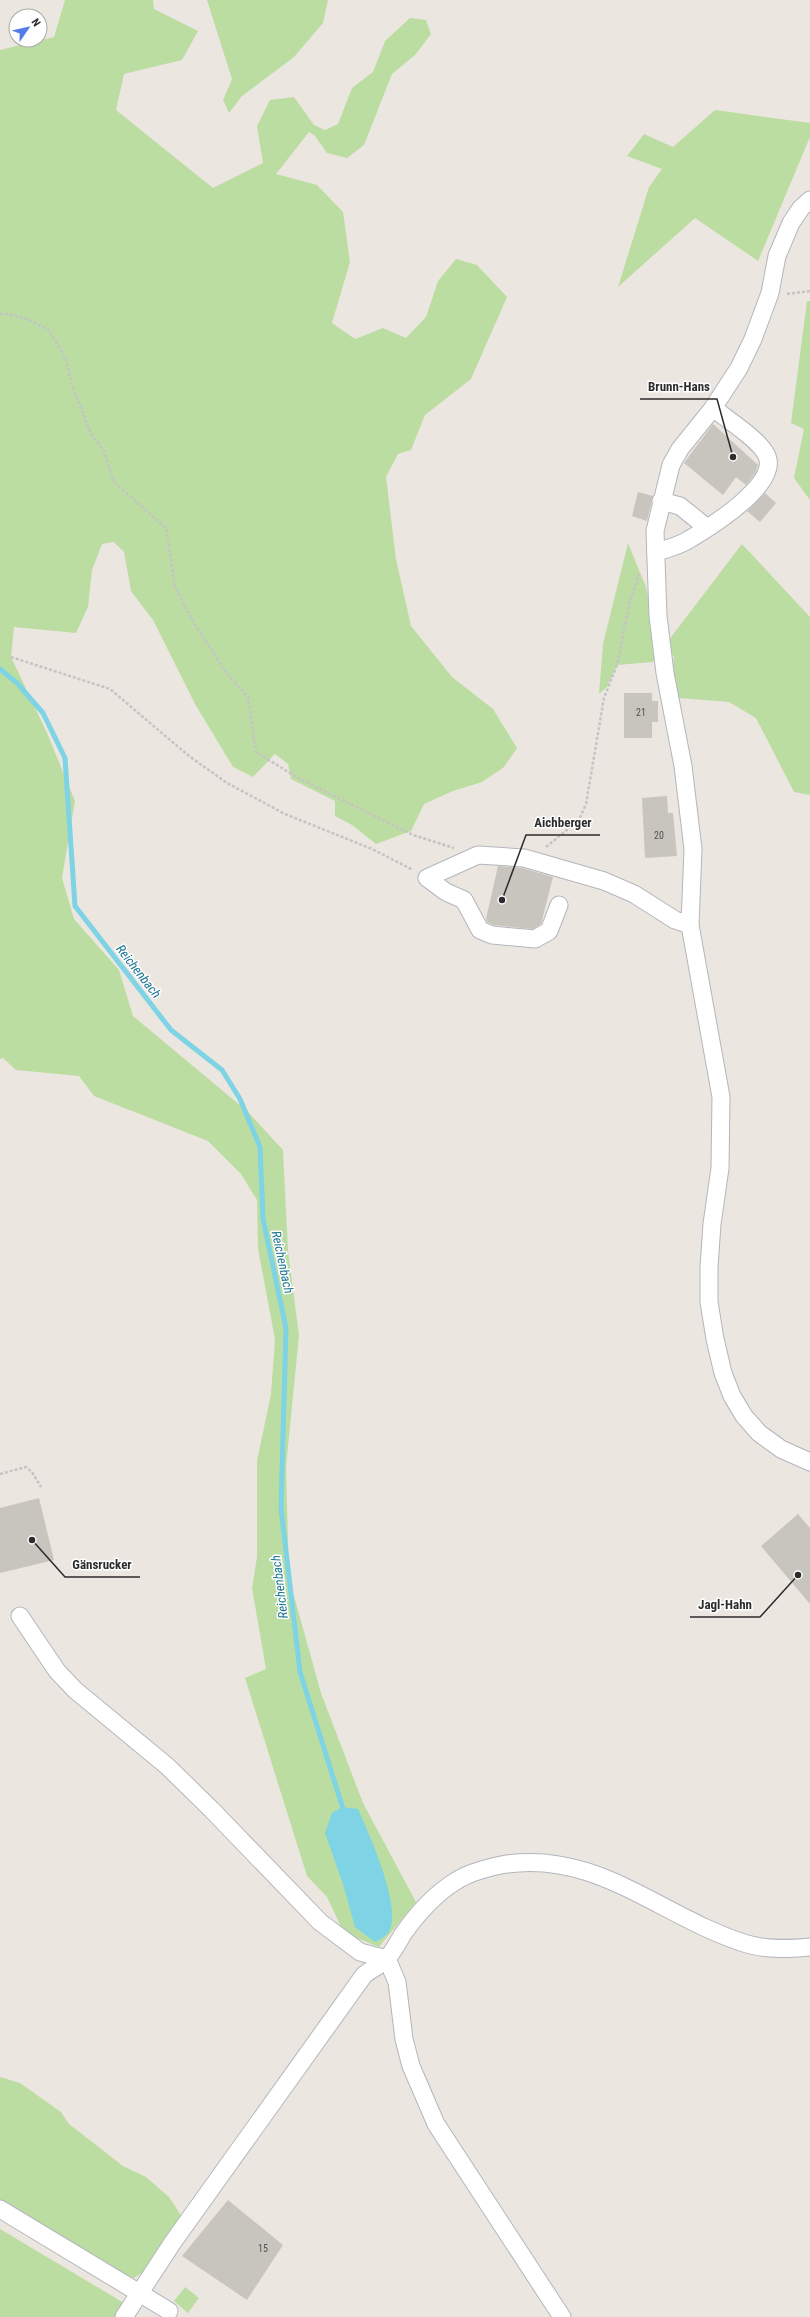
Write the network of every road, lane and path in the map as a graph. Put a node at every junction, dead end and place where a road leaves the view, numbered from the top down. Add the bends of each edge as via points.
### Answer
1 (810, 200) edge
2 (810, 291) edge
3 (770, 293) junction
4 (0, 314) edge
5 (713, 408) junction
6 (661, 501) junction
7 (706, 527) junction
8 (656, 552) junction
9 (642, 566) dead end
10 (11, 657) dead end
11 (478, 855) junction
12 (526, 859) junction
13 (427, 878) junction
14 (559, 905) dead end
15 (690, 925) junction
16 (810, 1462) edge
17 (0, 1474) edge
18 (41, 1486) dead end
19 (20, 1616) dead end
20 (810, 1947) edge
21 (387, 1959) junction
22 (0, 2209) edge
23 (140, 2292) junction
24 (169, 2311) dead end
25 (124, 2317) edge
26 (562, 2317) edge

1 - 3 street via 791,223 772,276
2 - 3 path via 783,295
3 - 5 street via 745,356
4 - 11 path via 30,320 49,330 66,359 71,382 91,434 104,451 114,482 166,528 175,587 194,623 227,674 248,697 256,752 298,778 413,835
5 - 6 street via 674,460
5 - 7 street via 757,444 766,455 768,470 753,493 736,509
6 - 7 street via 680,506
6 - 8 street via 655,531
7 - 8 street via 690,539
8 - 15 street via 658,616 665,673 683,766 692,834 693,886
9 - 12 path via 629,605 617,665 604,698 586,804 579,820 564,834
10 - 13 path via 110,689 188,756 227,783 285,814 372,849
11 - 12 street
11 - 13 street
12 - 15 street via 604,881 634,894 674,920
13 - 14 street via 446,892 464,900 480,930 492,935 535,939 549,931
15 - 16 street via 721,1096 720,1168 709,1267 709,1302 714,1339 723,1373 732,1396 744,1416 759,1433 781,1449
17 - 18 path via 26,1466
19 - 21 street via 49,1660 75,1690 167,1766 320,1922 360,1952
20 - 21 street via 781,1949 748,1944 714,1932 604,1877 568,1865 543,1861 516,1862 490,1867 456,1880 434,1897 413,1921
21 - 23 street via 364,1975
21 - 26 street via 397,1982 404,2039 411,2066 436,2124
22 - 23 street
23 - 24 street
23 - 25 street

